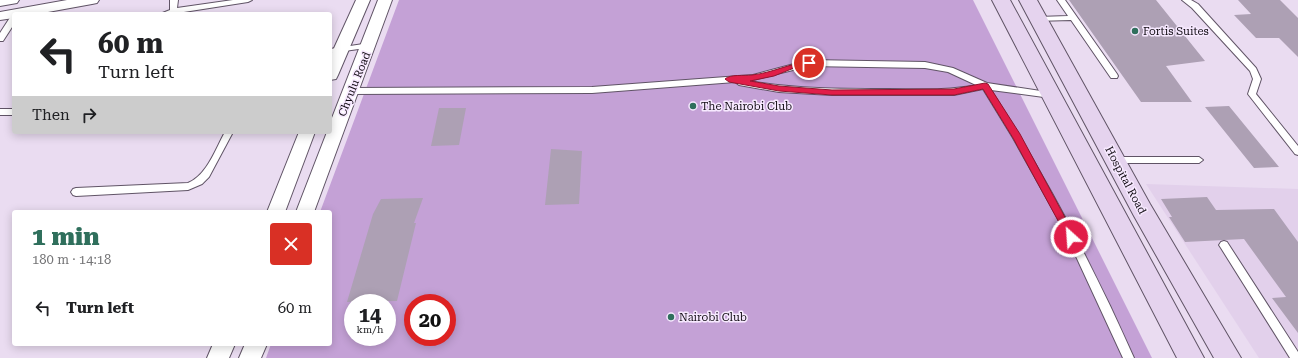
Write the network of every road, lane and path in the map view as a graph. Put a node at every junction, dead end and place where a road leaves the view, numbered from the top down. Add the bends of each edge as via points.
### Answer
1 (92, 0) edge
2 (174, 0) edge
3 (248, 0) edge
4 (363, 0) edge
5 (385, 0) edge
6 (1000, 0) edge
7 (1028, 0) edge
8 (1061, 0) edge
9 (1186, 0) edge
10 (11, 7) edge
11 (173, 11) junction
12 (170, 12) edge
13 (0, 16) edge
14 (1073, 18) junction
15 (1038, 19) junction
16 (0, 39) edge
17 (370, 45) junction
18 (336, 50) edge
19 (332, 67) edge
20 (1114, 76) dead end
21 (729, 79) junction
22 (985, 86) junction
23 (351, 91) junction
24 (1051, 95) junction
25 (0, 112) edge
26 (12, 112) edge
27 (228, 134) edge
28 (306, 134) edge
29 (1298, 152) edge
30 (1115, 160) junction
31 (1199, 160) dead end
32 (76, 192) dead end
33 (277, 210) edge
34 (306, 210) edge
35 (1224, 245) dead end
36 (223, 346) edge
37 (255, 346) edge
38 (218, 358) edge
39 (250, 358) edge
40 (1129, 358) edge
41 (1191, 358) edge
42 (1228, 358) edge
43 (1296, 358) edge

1 - 10 street
2 - 11 lane
3 - 11 lane
4 - 18 street
5 - 17 street, Chyulu Road
6 - 24 street
7 - 15 street, Hospital Road
8 - 14 lane
9 - 29 lane via 1195,6 1253,70 1257,79 1252,94
10 - 13 street
10 - 16 lane
11 - 12 lane
14 - 15 lane
14 - 20 lane
15 - 30 street, Hospital Road
17 - 18 lane
17 - 23 street, Chyulu Road
18 - 19 street
21 - 22 lane via 779,89 832,92 954,92
21 - 22 lane via 753,78 809,63 908,64 950,70
21 - 23 lane via 592,90
22 - 24 lane
22 - 40 lane via 1065,223
23 - 34 street, Chyulu Road
24 - 41 street
25 - 26 lane
27 - 32 lane via 206,175 199,182 188,186
28 - 33 street
30 - 31 lane
30 - 42 street, Hospital Road
35 - 43 lane
36 - 38 street
37 - 39 street

